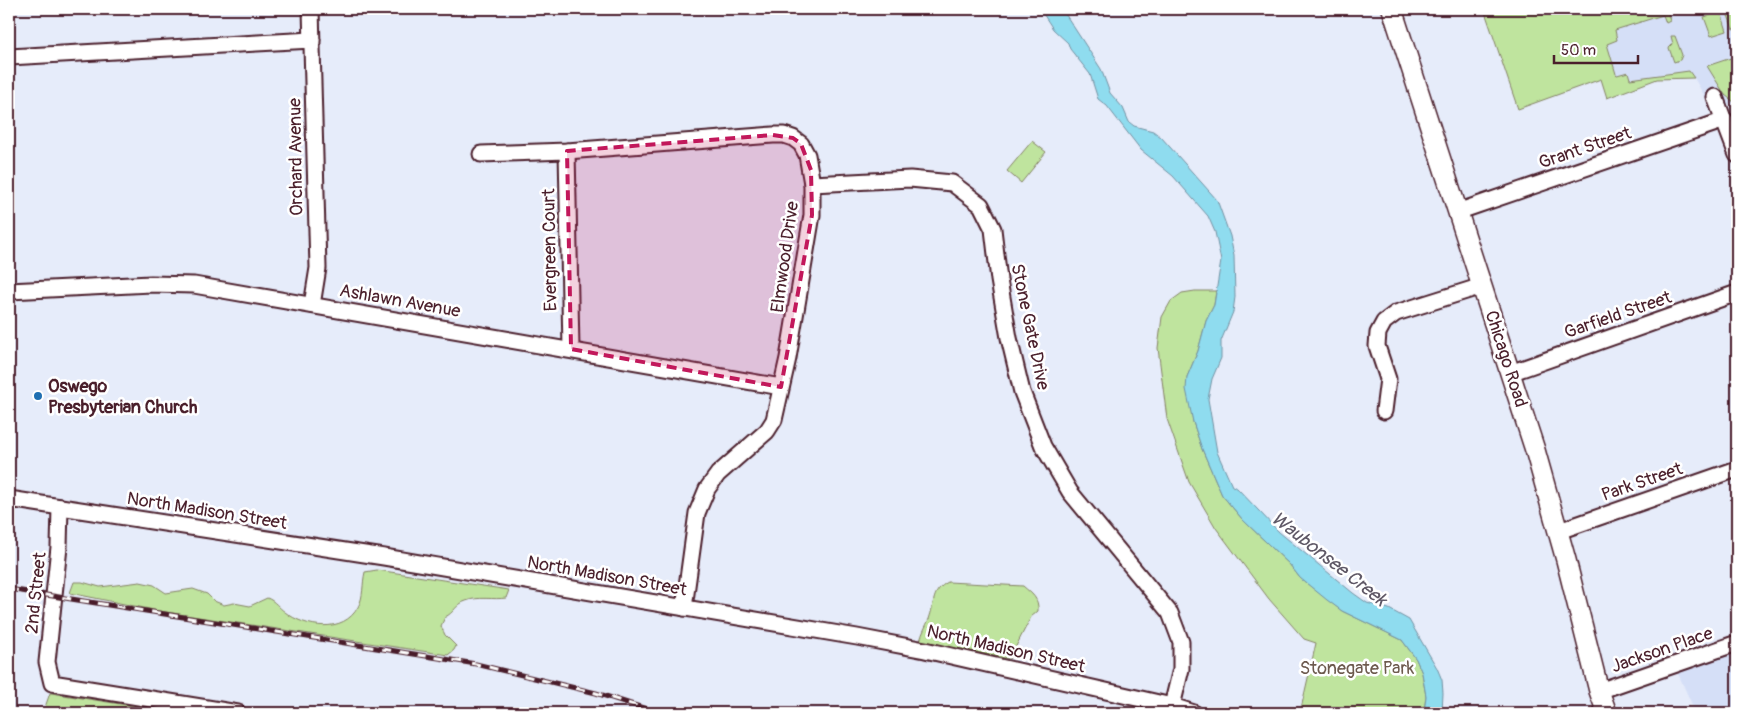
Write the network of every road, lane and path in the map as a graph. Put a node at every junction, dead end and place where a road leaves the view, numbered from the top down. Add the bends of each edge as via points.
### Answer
1 (311, 9) edge
2 (1392, 9) edge
3 (312, 40) junction
4 (9, 57) edge
5 (1715, 97) dead end
6 (1724, 120) junction
7 (567, 151) junction
8 (481, 154) dead end
9 (1737, 155) edge
10 (812, 184) junction
11 (1458, 212) junction
12 (1482, 286) junction
13 (9, 290) edge
14 (1737, 293) edge
15 (312, 305) junction
16 (571, 349) junction
17 (1510, 373) junction
18 (781, 387) junction
19 (1384, 411) dead end
20 (1737, 469) edge
21 (9, 499) edge
22 (60, 507) junction
23 (1558, 531) junction
24 (684, 608) junction
25 (1737, 644) edge
26 (1599, 691) junction
27 (1172, 706) junction
28 (238, 713) edge
29 (1194, 713) edge
30 (1607, 713) edge

1 - 3 street, Orchard Avenue
2 - 11 main road, Chicago Road
3 - 4 street
3 - 15 street, Orchard Avenue via 318,268
5 - 6 street
6 - 9 street
6 - 11 street, Grant Street
7 - 8 street, Elmwood Drive
7 - 10 street, Elmwood Drive via 784,135 801,144 807,155
7 - 16 street, Evergreen Court
10 - 18 street, Elmwood Drive via 812,215
10 - 27 street, Stone Gate Drive via 910,179 952,183 981,204 993,230 1009,338 1022,392 1043,446 1070,492 1170,613 1181,642 1180,669
11 - 12 main road, Chicago Road
12 - 17 main road, Chicago Road
12 - 19 street via 1396,313 1384,322 1378,333 1377,346 1388,379
13 - 15 street, Ashlawn Avenue via 194,285
14 - 17 street, Garfield Street
15 - 16 street, Ashlawn Avenue
16 - 18 street, Ashlawn Avenue
17 - 23 main road, Chicago Road
18 - 24 street, Elmwood Drive via 774,420 767,431 718,474 706,489 697,514
20 - 23 street, Park Street
21 - 22 street, North Madison Street
22 - 24 street, North Madison Street
22 - 28 street, 2nd Street via 47,662 52,682
23 - 26 main road, Chicago Road
24 - 27 street, North Madison Street via 924,650
25 - 26 street, Jackson Place
26 - 30 main road, Chicago Road
27 - 29 street, North Madison Street

